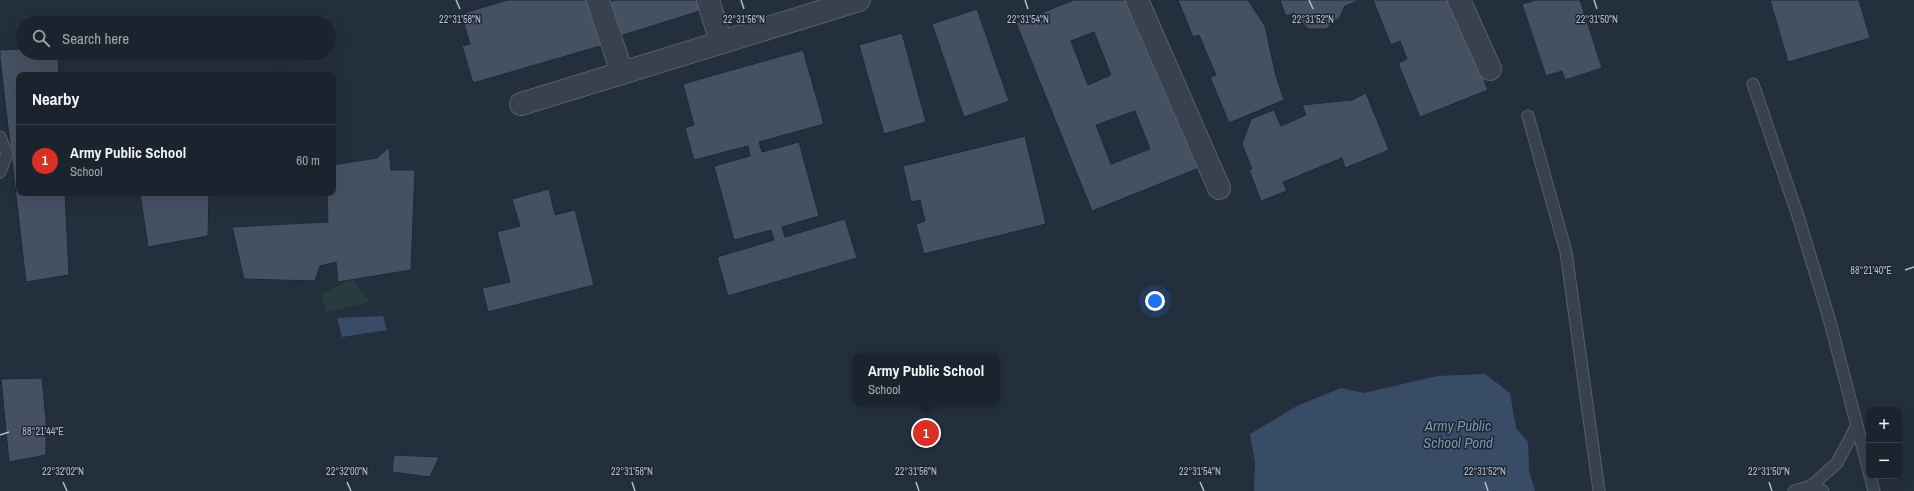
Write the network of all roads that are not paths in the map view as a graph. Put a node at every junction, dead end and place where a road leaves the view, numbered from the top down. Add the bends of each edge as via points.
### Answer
1 (598, 0) edge
2 (708, 0) edge
3 (859, 0) edge
4 (1137, 0) edge
5 (1458, 0) edge
6 (721, 42) junction
7 (1490, 69) dead end
8 (622, 73) junction
9 (1753, 84) dead end
10 (521, 104) dead end
11 (1528, 116) dead end
12 (0, 138) edge
13 (0, 172) edge
14 (1219, 188) dead end
15 (1857, 425) junction
16 (1866, 460) edge
17 (1871, 479) edge
18 (1811, 486) junction
19 (1599, 491) edge
20 (1794, 491) edge
21 (1823, 491) edge
22 (1874, 491) edge

1 - 8 street
2 - 6 street
3 - 6 street
4 - 14 street
5 - 7 street
6 - 8 street
8 - 10 street
9 - 15 lane via 1829,318
11 - 19 lane via 1566,252
12 - 13 lane via 7,154
15 - 16 lane
15 - 18 lane via 1837,463
17 - 22 lane
18 - 20 lane
18 - 21 lane

